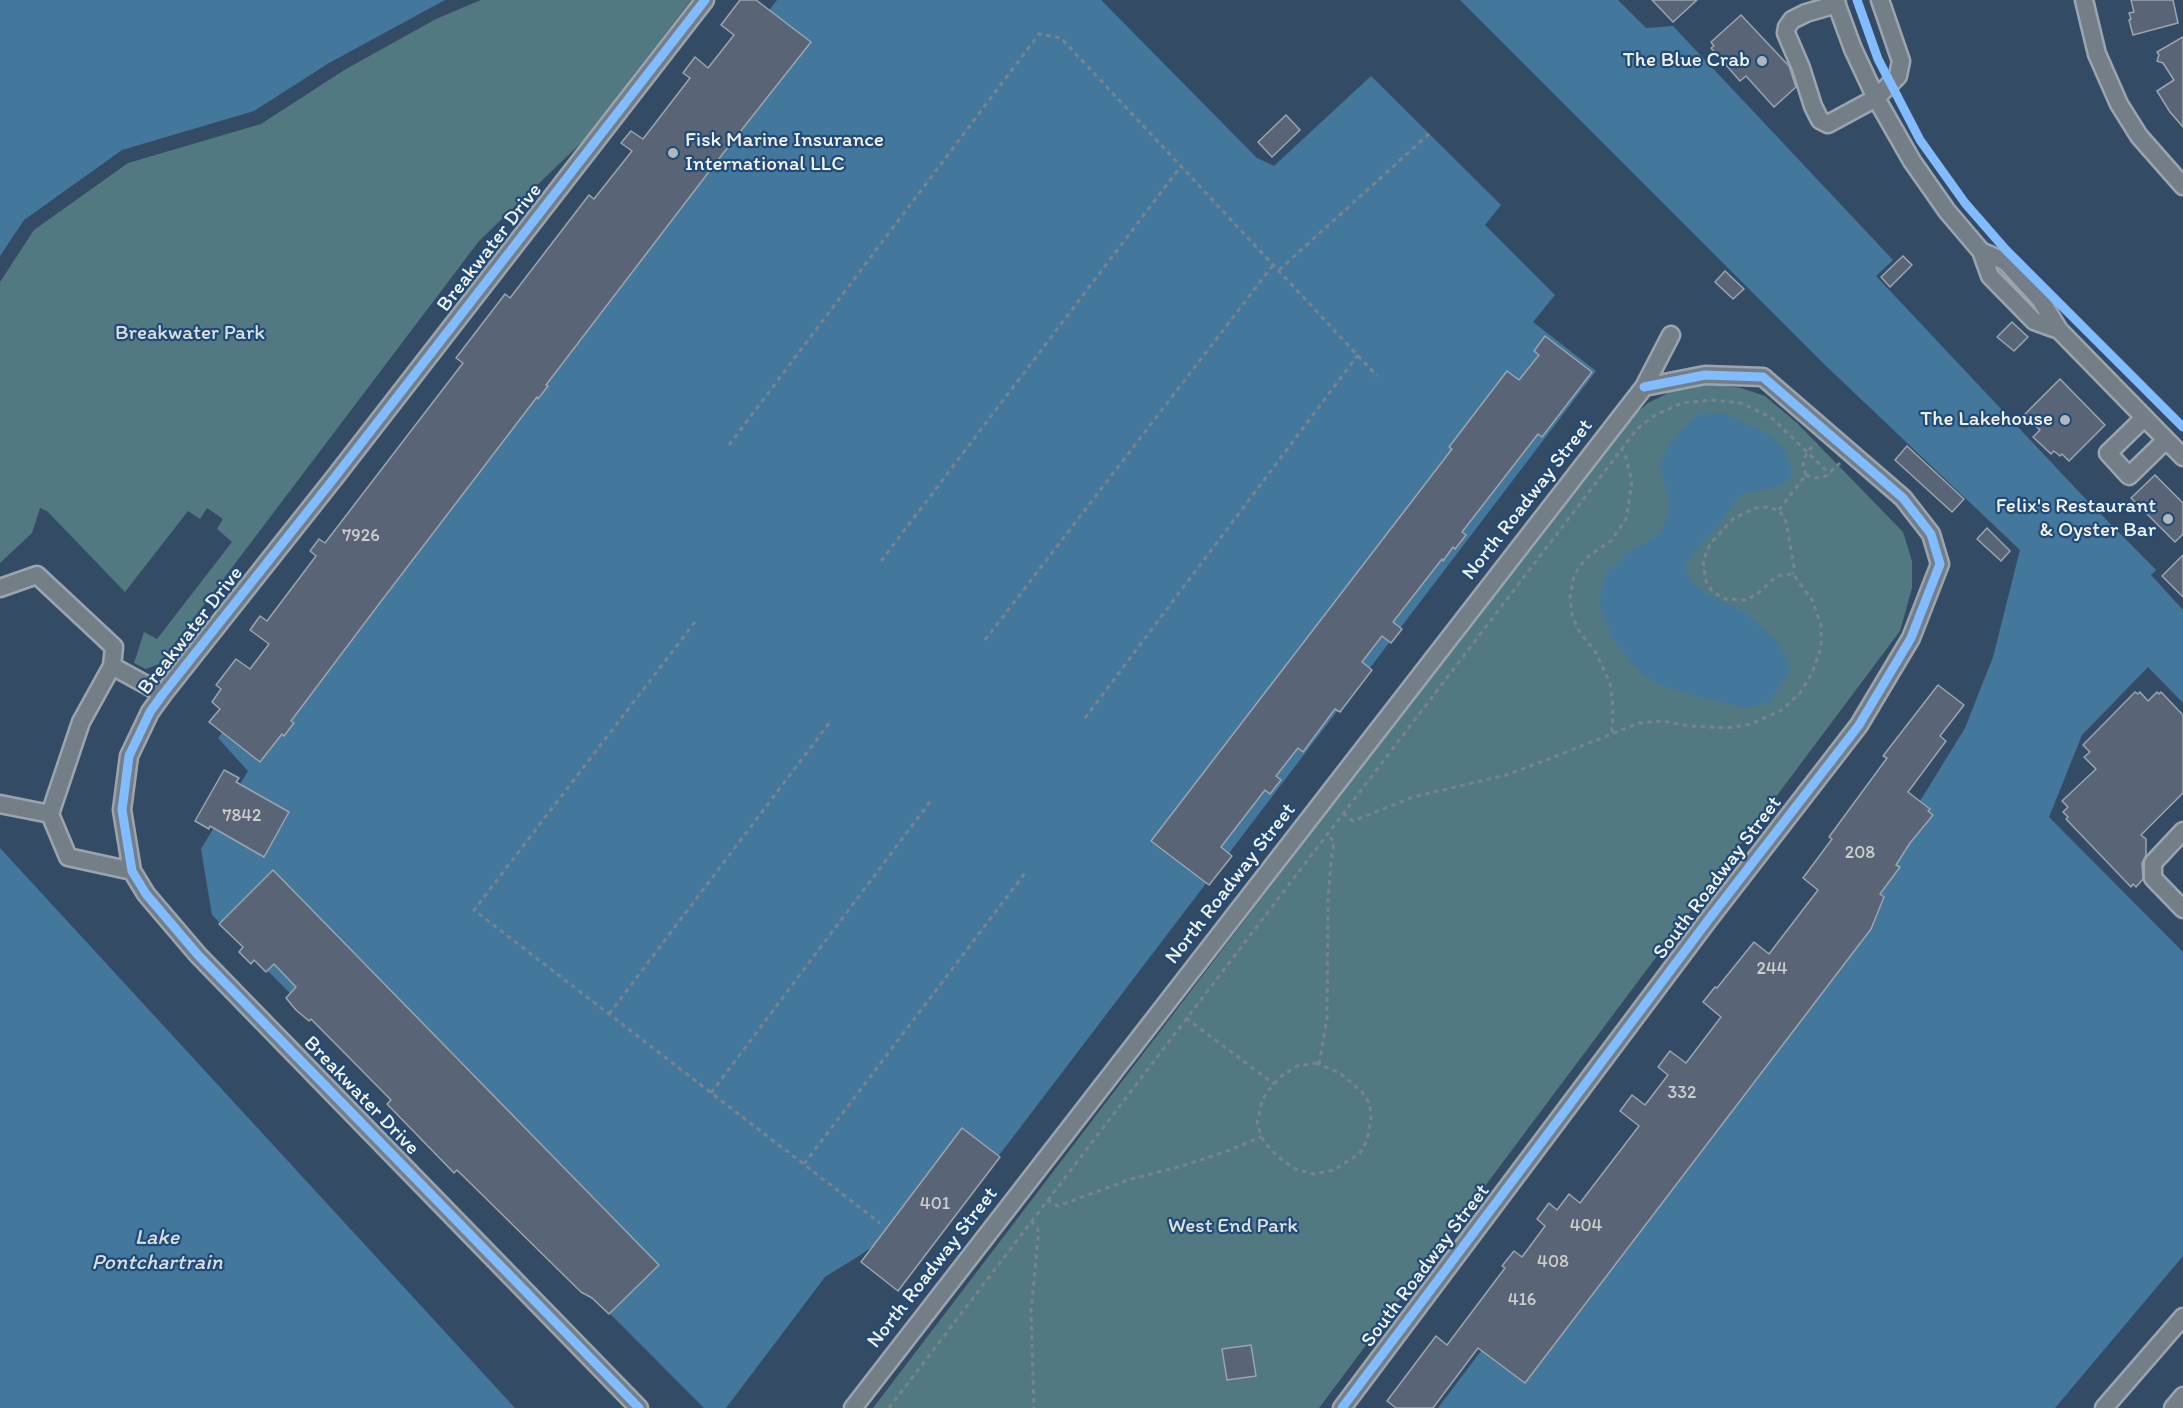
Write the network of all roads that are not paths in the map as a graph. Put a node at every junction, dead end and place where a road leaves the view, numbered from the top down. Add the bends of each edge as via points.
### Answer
1 (705, 0) edge
2 (1880, 0) edge
3 (2084, 0) edge
4 (1836, 2) edge
5 (1876, 99) junction
6 (2183, 186) edge
7 (1671, 335) dead end
8 (1644, 387) junction
9 (2144, 418) junction
10 (2178, 450) edge
11 (0, 588) edge
12 (112, 666) junction
13 (163, 694) junction
14 (0, 804) edge
15 (50, 814) junction
16 (2183, 831) edge
17 (132, 871) junction
18 (2183, 909) edge
19 (2183, 1317) edge
20 (2183, 1396) edge
21 (639, 1408) edge
22 (853, 1408) edge
23 (1342, 1408) edge
24 (2104, 1408) edge
25 (2173, 1408) edge

1 - 13 street, Breakwater Drive
2 - 5 street via 1901,61 1898,76
3 - 6 street via 2097,54 2119,104 2139,136
4 - 5 street
4 - 5 street via 1792,20 1787,27 1813,106 1820,120 1828,124
5 - 9 street via 1912,161 1981,251 1990,276 2034,321 2059,330
7 - 8 street, North Roadway Street
8 - 22 street, North Roadway Street
8 - 23 street, South Roadway Street via 1704,375 1763,377 1903,498 1931,534 1940,564 1911,638 1859,725
9 - 10 street
9 - 10 street via 2108,453 2129,476
11 - 12 street via 37,575 114,647
12 - 13 street
12 - 15 street via 81,722
13 - 17 street, Breakwater Drive via 129,756 122,810
14 - 15 street
15 - 17 street via 68,857
16 - 18 street via 2153,863 2153,878
17 - 21 street, Breakwater Drive via 146,894 198,955
19 - 24 street
20 - 25 street

